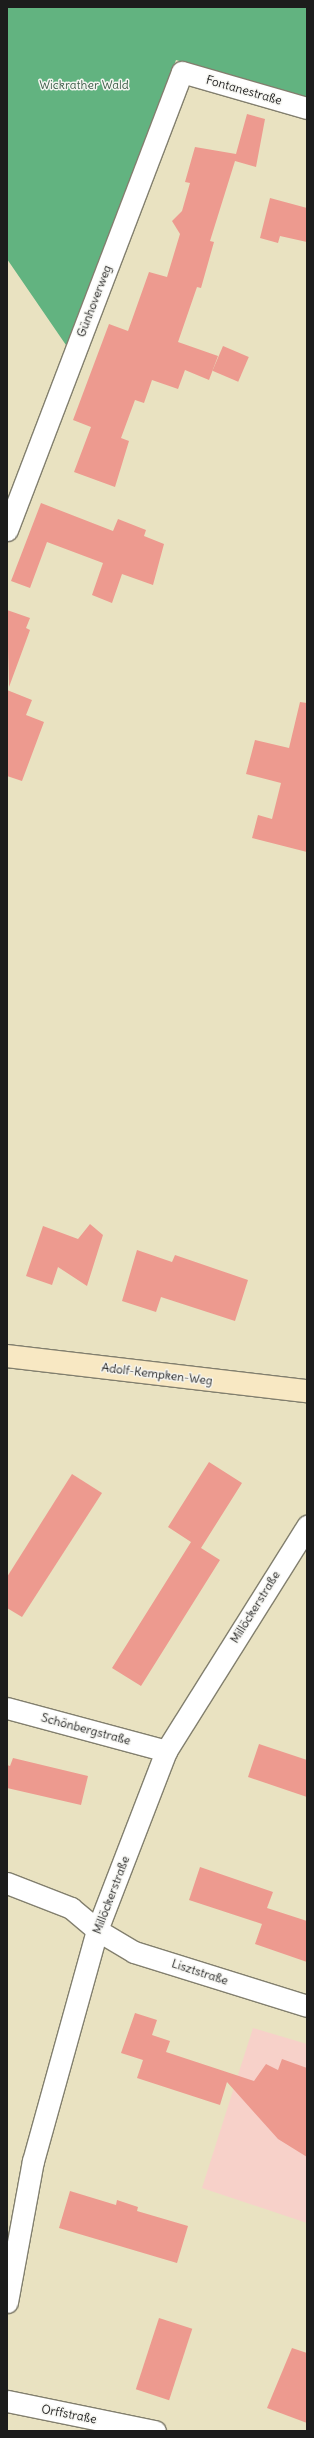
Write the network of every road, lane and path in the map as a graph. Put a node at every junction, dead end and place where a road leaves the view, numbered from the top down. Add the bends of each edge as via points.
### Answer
1 (182, 72) joint
2 (307, 108) edge
3 (7, 530) edge
4 (7, 1356) edge
5 (307, 1391) edge
6 (307, 1526) edge
7 (7, 1708) edge
8 (166, 1751) junction
9 (7, 1883) edge
10 (97, 1930) junction
11 (307, 2006) edge
12 (7, 2302) edge
13 (7, 2401) edge
14 (155, 2431) edge

1 - 2 street, Fontanestraße
1 - 3 street, Günhoverweg
4 - 5 main road, Adolf-Kempken-Weg
6 - 8 street, Millöckerstraße
7 - 8 street, Schönbergstraße
8 - 10 street, Millöckerstraße
9 - 10 street, Lisztstraße via 71,1908
10 - 11 street, Lisztstraße via 134,1952
10 - 12 street, Millöckerstraße via 33,2161
13 - 14 street, Orffstraße

